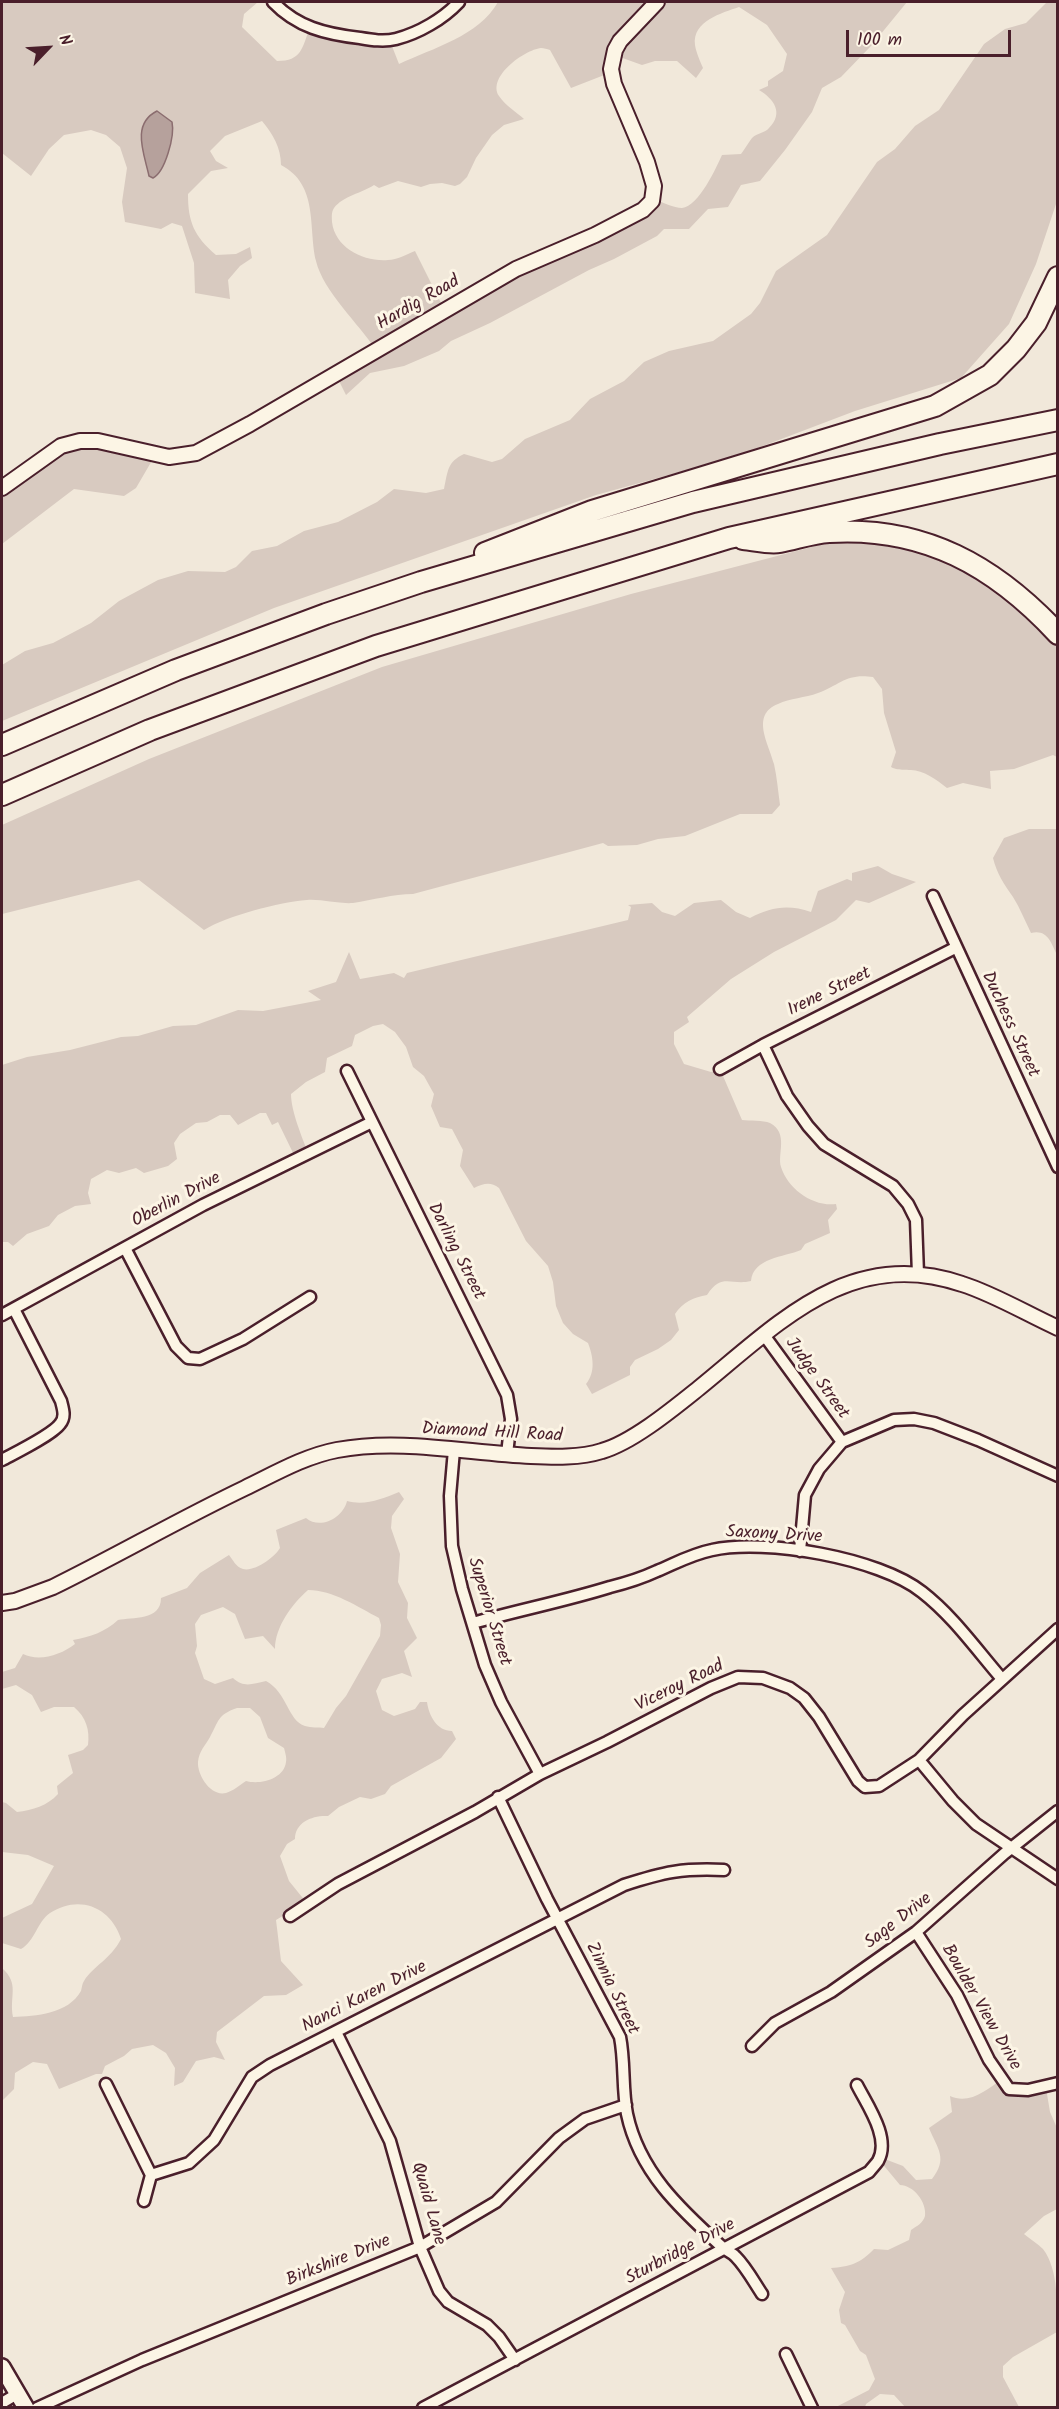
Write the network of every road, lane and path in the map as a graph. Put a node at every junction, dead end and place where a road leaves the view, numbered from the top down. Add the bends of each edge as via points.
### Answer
1 (273, 2) edge
2 (459, 2) edge
3 (657, 2) edge
4 (1058, 278) edge
5 (1058, 420) edge
6 (1058, 464) edge
7 (2, 488) edge
8 (729, 538) junction
9 (364, 600) junction
10 (1058, 634) edge
11 (2, 745) edge
12 (2, 795) edge
13 (933, 896) dead end
14 (955, 948) junction
15 (763, 1044) junction
16 (720, 1069) dead end
17 (347, 1071) dead end
18 (372, 1122) junction
19 (1058, 1167) edge
20 (125, 1248) junction
21 (918, 1274) junction
22 (310, 1297) dead end
23 (14, 1309) junction
24 (2, 1315) edge
25 (1058, 1328) edge
26 (764, 1335) junction
27 (842, 1442) junction
28 (454, 1450) junction
29 (507, 1454) junction
30 (2, 1460) edge
31 (1058, 1476) edge
32 (800, 1551) junction
33 (2, 1604) edge
34 (473, 1623) junction
35 (1058, 1629) edge
36 (1002, 1679) junction
37 (919, 1760) junction
38 (540, 1773) junction
39 (498, 1797) junction
40 (1058, 1811) edge
41 (1011, 1849) junction
42 (724, 1870) dead end
43 (1058, 1879) edge
44 (290, 1916) dead end
45 (559, 1920) junction
46 (916, 1932) junction
47 (336, 2032) junction
48 (752, 2046) dead end
49 (1058, 2083) edge
50 (106, 2084) dead end
51 (857, 2085) dead end
52 (626, 2105) junction
53 (151, 2175) junction
54 (144, 2201) dead end
55 (420, 2247) junction
56 (725, 2249) junction
57 (762, 2294) dead end
58 (786, 2354) dead end
59 (515, 2360) junction
60 (2, 2367) edge
61 (18, 2394) junction
62 (2, 2403) edge
63 (27, 2408) edge
64 (37, 2408) edge
65 (423, 2408) edge
66 (812, 2408) edge

1 - 2 street via 304,26 333,35 379,41 415,32 435,22
3 - 7 street, Hardig Road via 620,41 611,69 654,186 651,201 643,210 508,273 196,453 169,457 98,441 80,441 62,446
4 - 9 highway via 1036,323 1016,349 990,375 935,406 592,511
5 - 9 highway via 693,502
6 - 8 highway
8 - 10 highway via 777,543 827,532 857,532 917,540 943,548 991,574
8 - 12 highway via 376,646 150,730
9 - 11 highway via 138,685
13 - 14 street, Duchess Street
14 - 15 street, Irene Street
14 - 19 street, Duchess Street
15 - 16 street, Irene Street
15 - 21 street via 787,1096 813,1132 893,1186 908,1204 916,1221
17 - 18 street, Darling Street
18 - 20 street, Oberlin Drive
18 - 29 street, Darling Street via 507,1395 511,1419
20 - 22 street via 176,1346 188,1358 200,1359 243,1339
20 - 23 street, Oberlin Drive
21 - 25 street, Diamond Hill Road via 962,1284
21 - 26 street, Diamond Hill Road via 889,1272 859,1280 814,1298
23 - 24 street, Oberlin Drive
23 - 30 street via 64,1413 60,1424
26 - 27 street, Judge Street
26 - 29 street, Diamond Hill Road via 672,1410 623,1442 602,1451 563,1457
27 - 31 street via 894,1420 914,1419 978,1440
27 - 32 street via 819,1469 805,1495
28 - 29 street, Diamond Hill Road
28 - 33 street, Diamond Hill Road via 388,1446 336,1450 290,1466 227,1496 53,1587
28 - 34 street, Superior Street via 450,1496 452,1546
32 - 34 street, Saxony Drive via 714,1549 609,1588
32 - 36 street, Saxony Drive via 843,1558 890,1573 921,1591 954,1621
34 - 38 street, Superior Street via 501,1702
35 - 36 street, Viceroy Road
36 - 37 street, Viceroy Road
37 - 38 street, Viceroy Road via 879,1786 865,1786 804,1698 764,1678 738,1677
37 - 41 street via 976,1824
38 - 39 street, Viceroy Road
39 - 44 street, Viceroy Road via 338,1884
39 - 45 street, Zinnia Street
40 - 41 street, Sage Drive
41 - 43 street
41 - 46 street, Sage Drive
42 - 45 street, Nanci Karen Drive via 662,1872 624,1885
45 - 47 street, Nanci Karen Drive
45 - 52 street, Zinnia Street via 620,2037
46 - 48 street, Sage Drive via 831,1992 775,2023
46 - 49 street, Boulder View Drive via 957,1995 989,2060 1009,2089 1028,2090
47 - 53 street, Nanci Karen Drive via 252,2077 214,2140 189,2163
47 - 55 street, Quaid Lane via 390,2141
50 - 53 street
51 - 56 street, Sturbridge Drive via 878,2126 883,2145 879,2160 869,2172
52 - 55 street, Birkshire Drive via 585,2119 560,2138 496,2202
52 - 56 street, Zinnia Street via 634,2135 658,2183
53 - 54 street
55 - 59 street, Quaid Lane via 439,2291 448,2302 487,2325
55 - 64 street, Birkshire Drive via 142,2360
56 - 57 street, Zinnia Street via 739,2259
56 - 59 street, Sturbridge Drive
58 - 66 street
59 - 65 street, Sturbridge Drive
60 - 61 main road
61 - 62 street
61 - 63 main road

